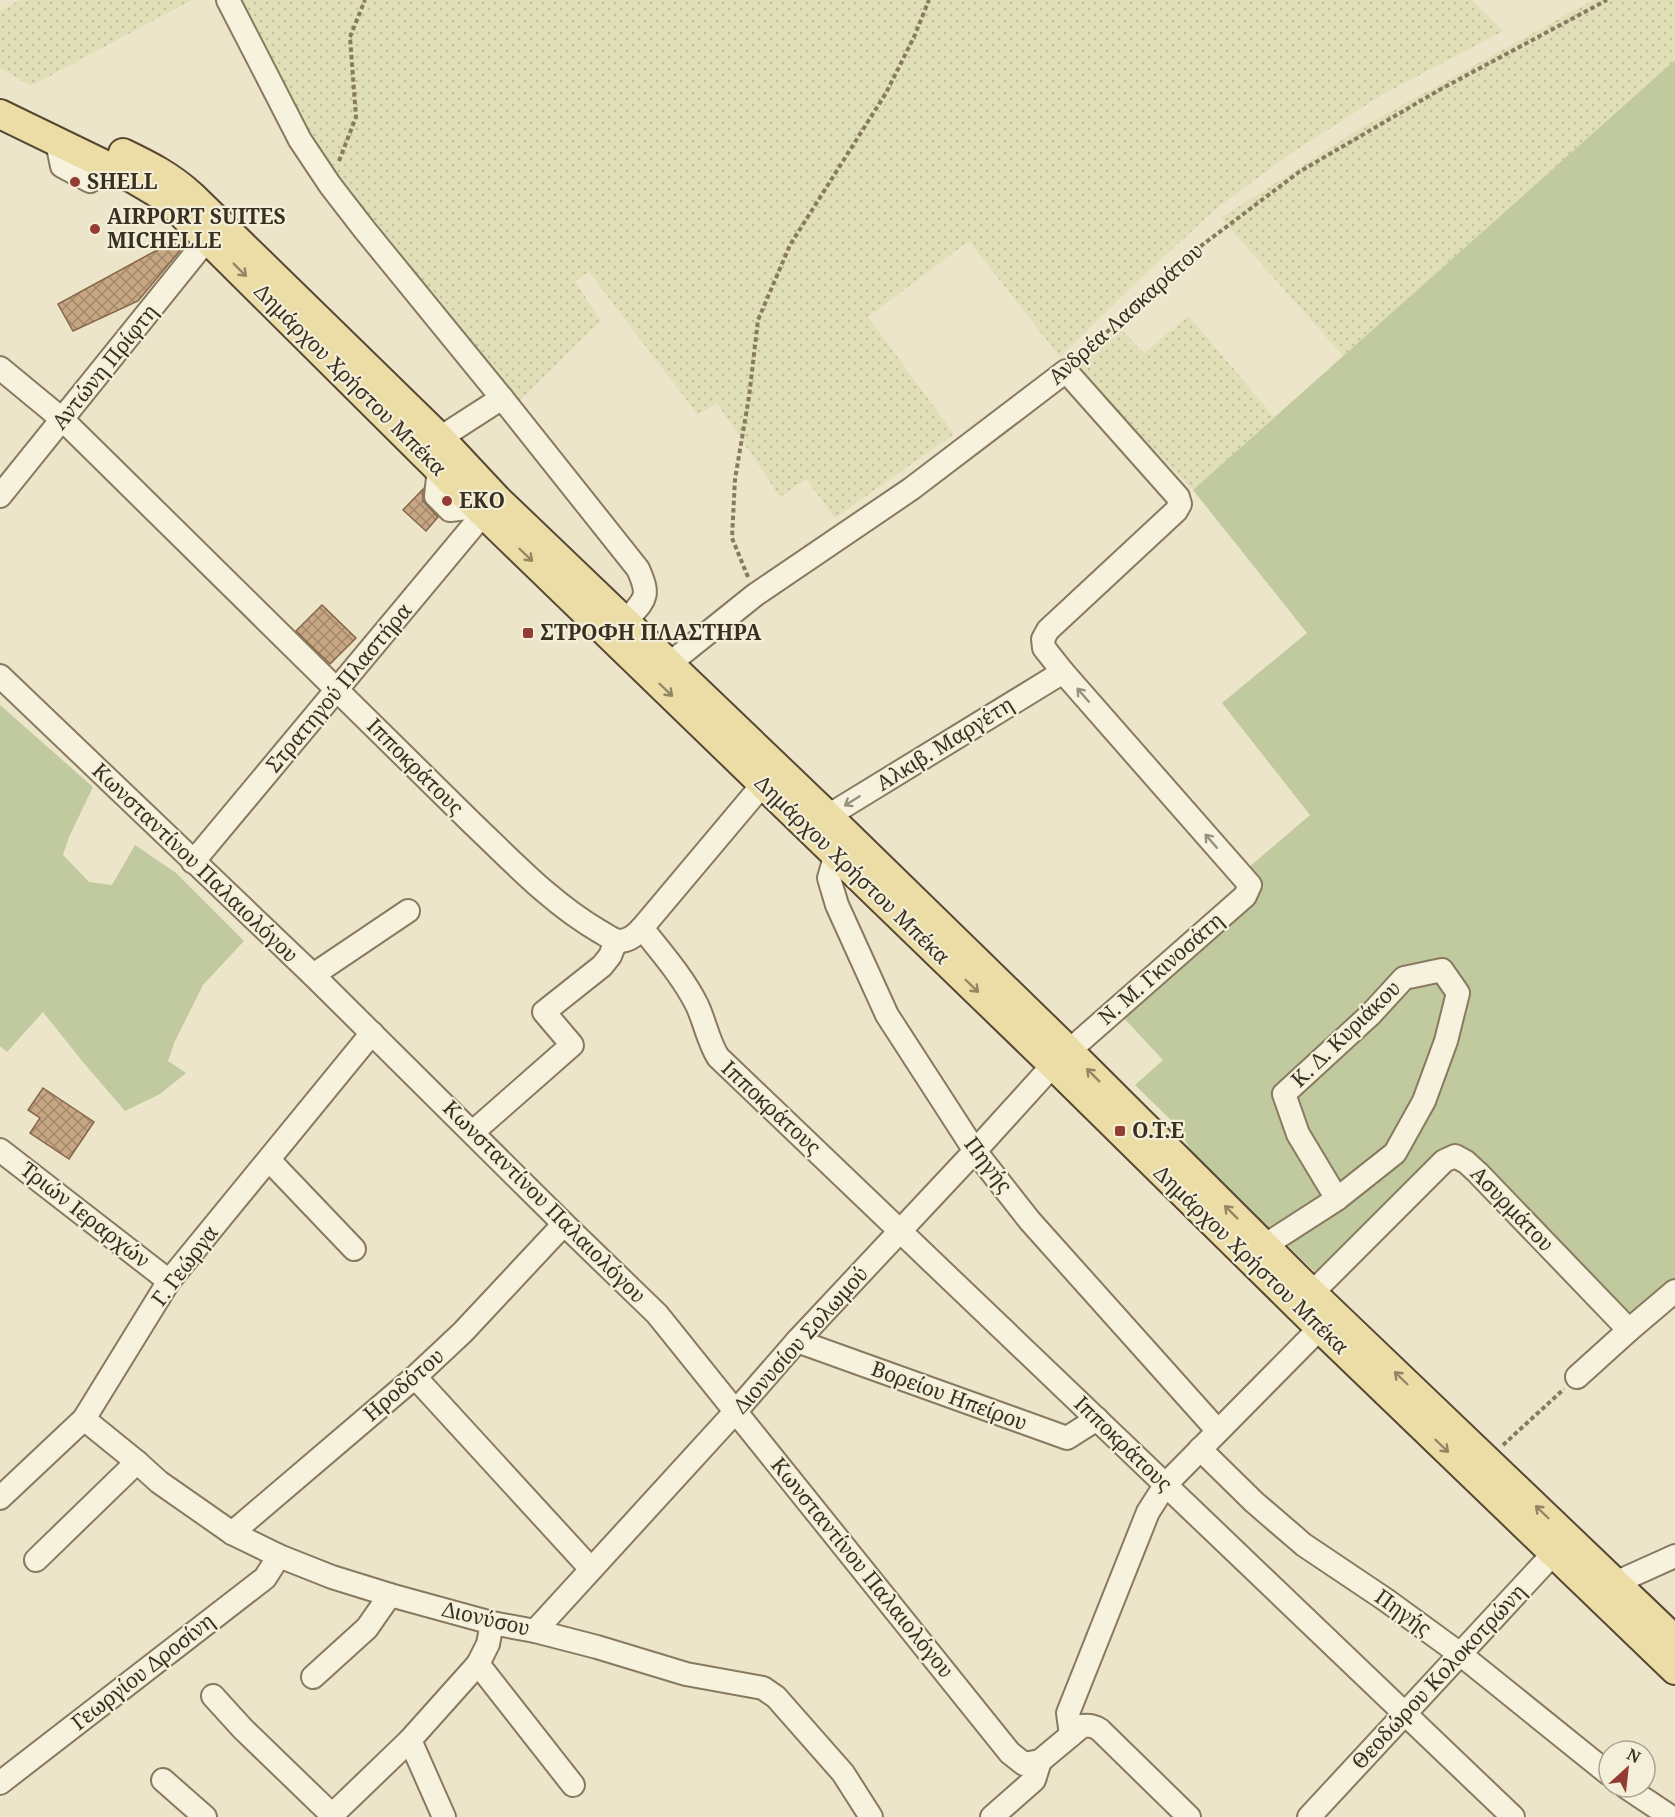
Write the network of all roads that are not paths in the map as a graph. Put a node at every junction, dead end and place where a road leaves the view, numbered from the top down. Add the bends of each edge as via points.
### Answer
1 (228, 0) edge
2 (0, 94) edge
3 (0, 114) edge
4 (208, 238) junction
5 (0, 368) edge
6 (502, 399) junction
7 (63, 420) junction
8 (440, 438) junction
9 (0, 495) edge
10 (477, 507) junction
11 (450, 555) junction
12 (625, 622) junction
13 (669, 664) junction
14 (1063, 672) junction
15 (0, 676) edge
16 (337, 690) junction
17 (763, 784) junction
18 (828, 816) junction
19 (840, 858) junction
20 (193, 862) junction
21 (408, 911) dead end
22 (642, 928) junction
23 (616, 941) junction
24 (313, 975) junction
25 (372, 1033) junction
26 (1060, 1057) junction
27 (473, 1132) junction
28 (0, 1150) edge
29 (975, 1151) junction
30 (268, 1160) junction
31 (1337, 1199) junction
32 (564, 1224) junction
33 (901, 1231) junction
34 (1264, 1245) junction
35 (354, 1249) dead end
36 (169, 1281) junction
37 (1675, 1291) edge
38 (1312, 1293) junction
39 (1320, 1328) junction
40 (1629, 1330) junction
41 (797, 1341) junction
42 (415, 1377) junction
43 (1577, 1377) road end
44 (736, 1411) junction
45 (84, 1419) junction
46 (1097, 1419) junction
47 (1218, 1431) junction
48 (1200, 1449) junction
49 (137, 1462) junction
50 (1166, 1485) junction
51 (0, 1498) edge
52 (232, 1533) junction
53 (1561, 1545) junction
54 (279, 1556) junction
55 (1675, 1556) edge
56 (36, 1560) dead end
57 (591, 1569) junction
58 (1615, 1582) junction
59 (390, 1595) junction
60 (492, 1623) junction
61 (535, 1631) junction
62 (1675, 1640) edge
63 (1460, 1654) junction
64 (478, 1664) junction
65 (1675, 1670) edge
66 (313, 1677) dead end
67 (213, 1696) dead end
68 (1404, 1713) junction
69 (1071, 1735) junction
70 (410, 1740) junction
71 (1040, 1761) junction
72 (1597, 1764) edge
73 (163, 1780) dead end
74 (0, 1783) edge
75 (573, 1785) dead end
76 (1644, 1799) edge
77 (331, 1816) edge
78 (205, 1817) edge
79 (444, 1817) edge
80 (872, 1817) edge
81 (992, 1817) edge
82 (1189, 1817) edge
83 (1309, 1817) edge
84 (1513, 1817) edge
85 (1671, 1817) edge

1 - 6 street via 300,140 330,185
2 - 8 main road, Δημάρχου Χρήστου Μπέκα via 174,179
3 - 4 main road, Δημάρχου Χρήστου Μπέκα via 164,197
4 - 7 street, Αντώνη Πρίφτη
4 -> 10 main road, Δημάρχου Χρήστου Μπέκα
5 - 7 street, Ιπποκράτους
6 - 8 street
6 - 12 street via 638,569 646,586 644,601
7 - 9 street, Αντώνη Πρίφτη
7 - 16 street, Ιπποκράτους
8 - 10 main road, Δημάρχου Χρήστου Μπέκα
10 - 11 street, Στρατηγού Πλαστήρα
10 - 11 street
10 - 12 main road, Δημάρχου Χρήστου Μπέκα
10 -> 17 main road, Δημάρχου Χρήστου Μπέκα
11 - 16 street, Στρατηγού Πλαστήρα
12 - 13 main road, Δημάρχου Χρήστου Μπέκα
13 - 14 street, Ανδρέα Λασκαράτου via 755,595 911,489 1066,371 1178,497 1180,504 1048,630 1044,648
13 - 18 main road, Δημάρχου Χρήστου Μπέκα
14 -> 18 street, Αλκιβ. Μαργέτη
26 -> 14 street, Ν. Μ. Γκινοσάτη via 1245,896 1250,885
15 - 20 street, Κωνσταντίνου Παλαιολόγου
16 - 20 street, Στρατηγού Πλαστήρα
16 - 23 street, Ιπποκράτους via 534,882
17 - 19 main road, Δημάρχου Χρήστου Μπέκα
17 - 22 street
18 - 26 main road, Δημάρχου Χρήστου Μπέκα
19 -> 26 main road, Δημάρχου Χρήστου Μπέκα
19 - 29 street, Πηγής via 833,864 829,878 864,965 888,1015
20 - 24 street, Κωνσταντίνου Παλαιολόγου
21 - 24 street
22 - 23 street via 626,940
22 - 33 street, Ιπποκράτους via 691,994 718,1057
23 - 27 street via 602,966 544,1012 572,1045
24 - 25 street, Κωνσταντίνου Παλαιολόγου
25 - 27 street, Κωνσταντίνου Παλαιολόγου
25 - 30 street, Γ. Γεώργα
26 - 29 street, Διονυσίου Σολωμού
34 -> 26 main road, Δημάρχου Χρήστου Μπέκα
26 - 39 main road, Δημάρχου Χρήστου Μπέκα
27 - 32 street, Κωνσταντίνου Παλαιολόγου
28 - 36 street, Τριών Ιεραρχών
29 - 33 street, Διονυσίου Σολωμού
29 - 47 street, Πηγής via 1030,1221
30 - 35 street
30 - 36 street, Γ. Γεώργα
31 - 31 street, Κ. Δ. Κυριάκου via 1395,1153 1424,1101 1458,993 1442,970 1404,978 1284,1094 1298,1134
31 - 34 street, Κ. Δ. Κυριάκου
32 - 42 street, Ηροδότου
32 - 44 street, Κωνσταντίνου Παλαιολόγου via 657,1314
33 - 41 street, Διονυσίου Σολωμού
33 - 46 street, Ιπποκράτους
34 - 38 main road, Δημάρχου Χρήστου Μπέκα
36 - 45 street, Γ. Γεώργα
37 - 40 street
38 - 40 street, Ασυρμάτου via 1444,1161 1455,1156 1478,1173
53 -> 38 main road, Δημάρχου Χρήστου Μπέκα via 1487,1459
39 - 47 street
39 -> 53 main road, Δημάρχου Χρήστου Μπέκα
40 - 43 street
41 - 44 street, Διονυσίου Σολωμού
41 - 46 street, Βορείου Ηπείρου via 1067,1438
42 - 52 street, Ηροδότου
42 - 57 street
44 - 57 street, Διονυσίου Σολωμού
44 - 71 street, Κωνσταντίνου Παλαιολόγου via 1011,1753 1024,1764
45 - 49 street, Διονύσου
45 - 51 street, Γ. Γεώργα
46 - 50 street, Ιπποκράτους
47 - 48 street
48 - 50 street
48 - 63 street, Πηγής via 1304,1545
49 - 52 street, Διονύσου
49 - 56 street
50 - 68 street, Ιπποκράτους
50 - 69 street via 1148,1512 1068,1713
52 - 54 street, Διονύσου
53 - 58 main road, Δημάρχου Χρήστου Μπέκα
53 - 63 street, Θεοδώρου Κολοκοτρώνη
53 - 65 main road, Δημάρχου Χρήστου Μπέκα
54 - 59 street, Διονύσου
54 - 74 street, Γεωργίου Δροσίνη via 264,1578
55 - 58 street
57 - 61 street, Διονυσίου Σολωμού
58 - 62 main road, Δημάρχου Χρήστου Μπέκα
59 - 60 street, Διονύσου
59 - 66 street via 367,1628
60 - 61 street, Διονύσου
60 - 64 street via 488,1644
61 - 80 street, Διονύσου via 686,1674 763,1688 776,1697 843,1773
63 - 68 street, Θεοδώρου Κολοκοτρώνη
63 - 72 street, Πηγής
64 - 70 street
64 - 75 street
67 - 77 street
68 - 83 street, Θεοδώρου Κολοκοτρώνη
68 - 84 street, Ιπποκράτους
69 - 71 street
69 - 82 street via 1082,1726 1100,1730
70 - 77 street
70 - 79 street
71 - 81 street via 1034,1780
73 - 78 street
76 - 85 street

